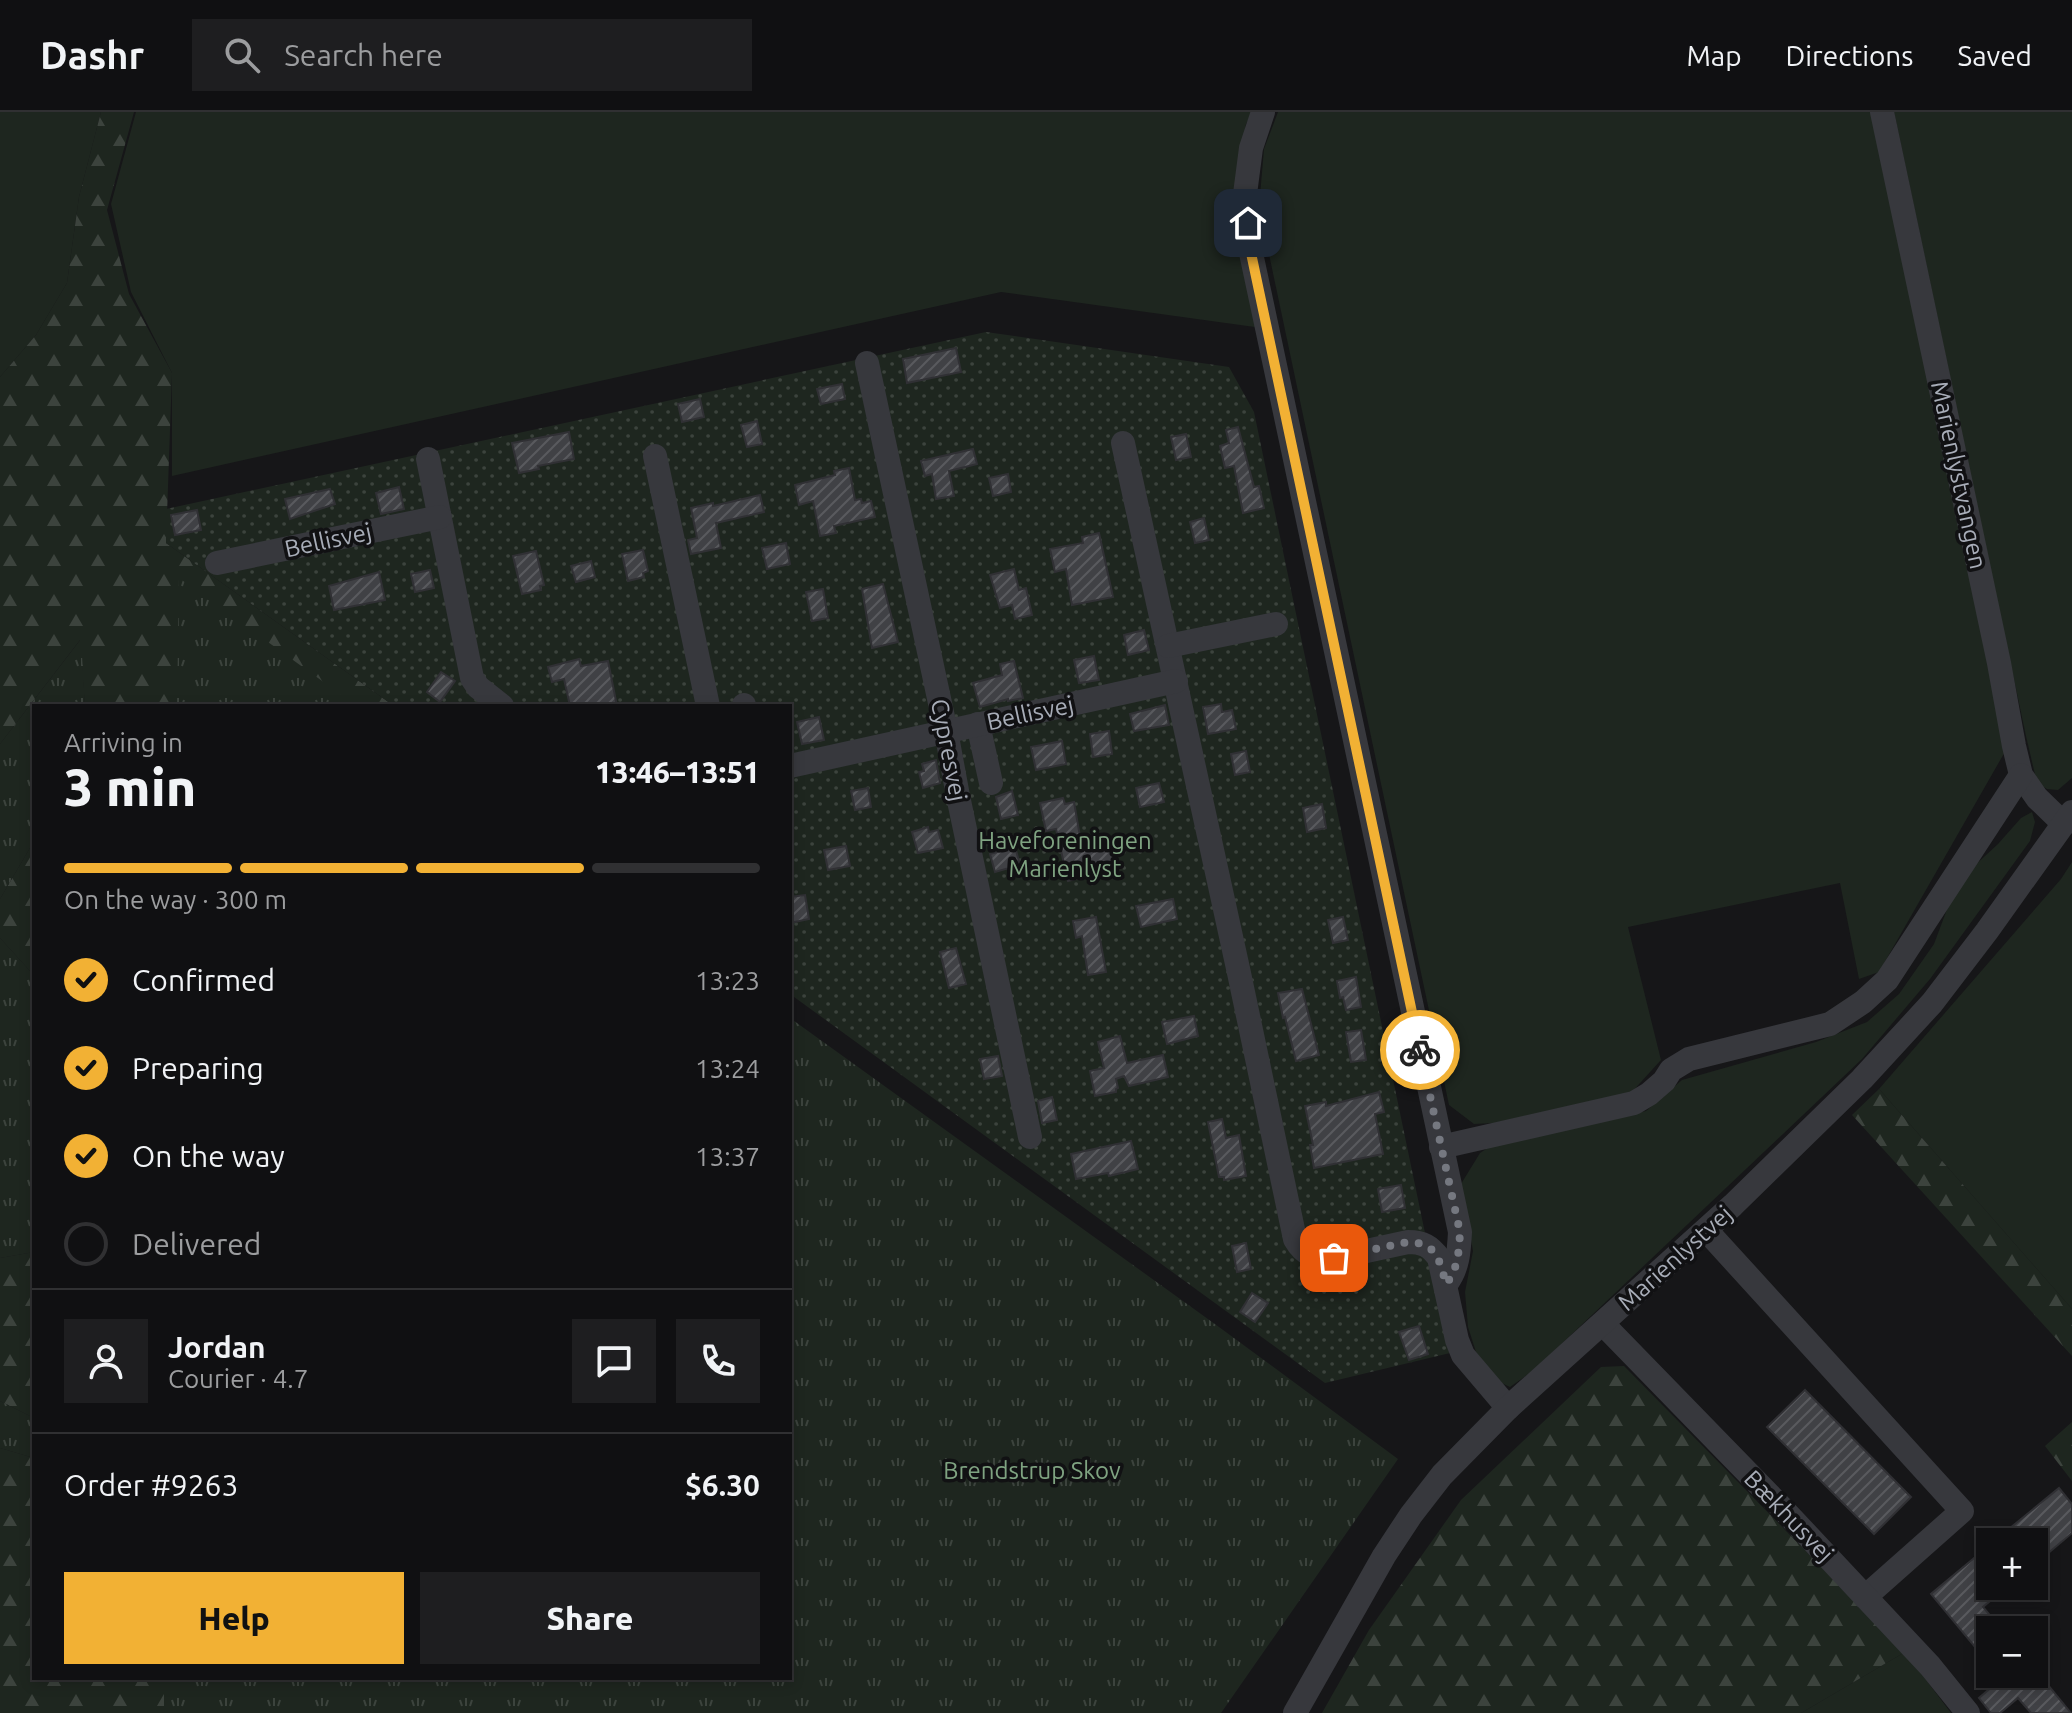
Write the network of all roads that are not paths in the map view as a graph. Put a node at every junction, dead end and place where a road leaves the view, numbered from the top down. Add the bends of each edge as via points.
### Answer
1 (1263, 112) edge
2 (1882, 112) edge
3 (867, 363) dead end
4 (1123, 443) dead end
5 (655, 456) dead end
6 (428, 459) dead end
7 (440, 517) junction
8 (217, 563) dead end
9 (1276, 624) dead end
10 (1168, 646) junction
11 (1176, 681) junction
12 (499, 704) edge
13 (708, 704) edge
14 (978, 724) junction
15 (946, 731) junction
16 (792, 766) edge
17 (2021, 775) junction
18 (991, 783) dead end
19 (2068, 818) edge
20 (1030, 1137) dead end
21 (1441, 1147) junction
22 (1706, 1230) junction
23 (1446, 1284) junction
24 (1603, 1324) junction
25 (1508, 1408) junction
26 (1865, 1597) junction
27 (1295, 1713) edge
28 (1968, 1713) edge

1 - 21 street via 1251,148 1245,194 1251,253
2 - 17 street, Marienlystvangen
3 - 15 street, Cypresvej
4 - 10 street
5 - 13 street
6 - 7 street
7 - 8 street, Bellisvej
7 - 12 street via 472,678
9 - 10 street
10 - 11 street
11 - 14 street, Bellisvej
11 - 23 street via 1295,1239 1301,1249 1322,1259 1420,1242 1439,1258
14 - 15 street, Bellisvej
14 - 18 street
15 - 16 street, Bellisvej
15 - 20 street, Cypresvej
17 - 19 street, Marienlystvangen via 2037,798
17 - 21 street via 1887,980 1830,1024 1689,1059 1634,1103
19 - 22 street, Marienlystvej via 1932,1003 1862,1079
21 - 23 street via 1460,1232 1458,1256
22 - 24 street, Marienlystvej
22 - 26 street via 1962,1511
23 - 25 street via 1463,1355
24 - 25 street, Marienlystvej
24 - 26 street, Bækhusvej
25 - 27 street, Marienlystvej via 1411,1515
26 - 28 street, Bækhusvej

